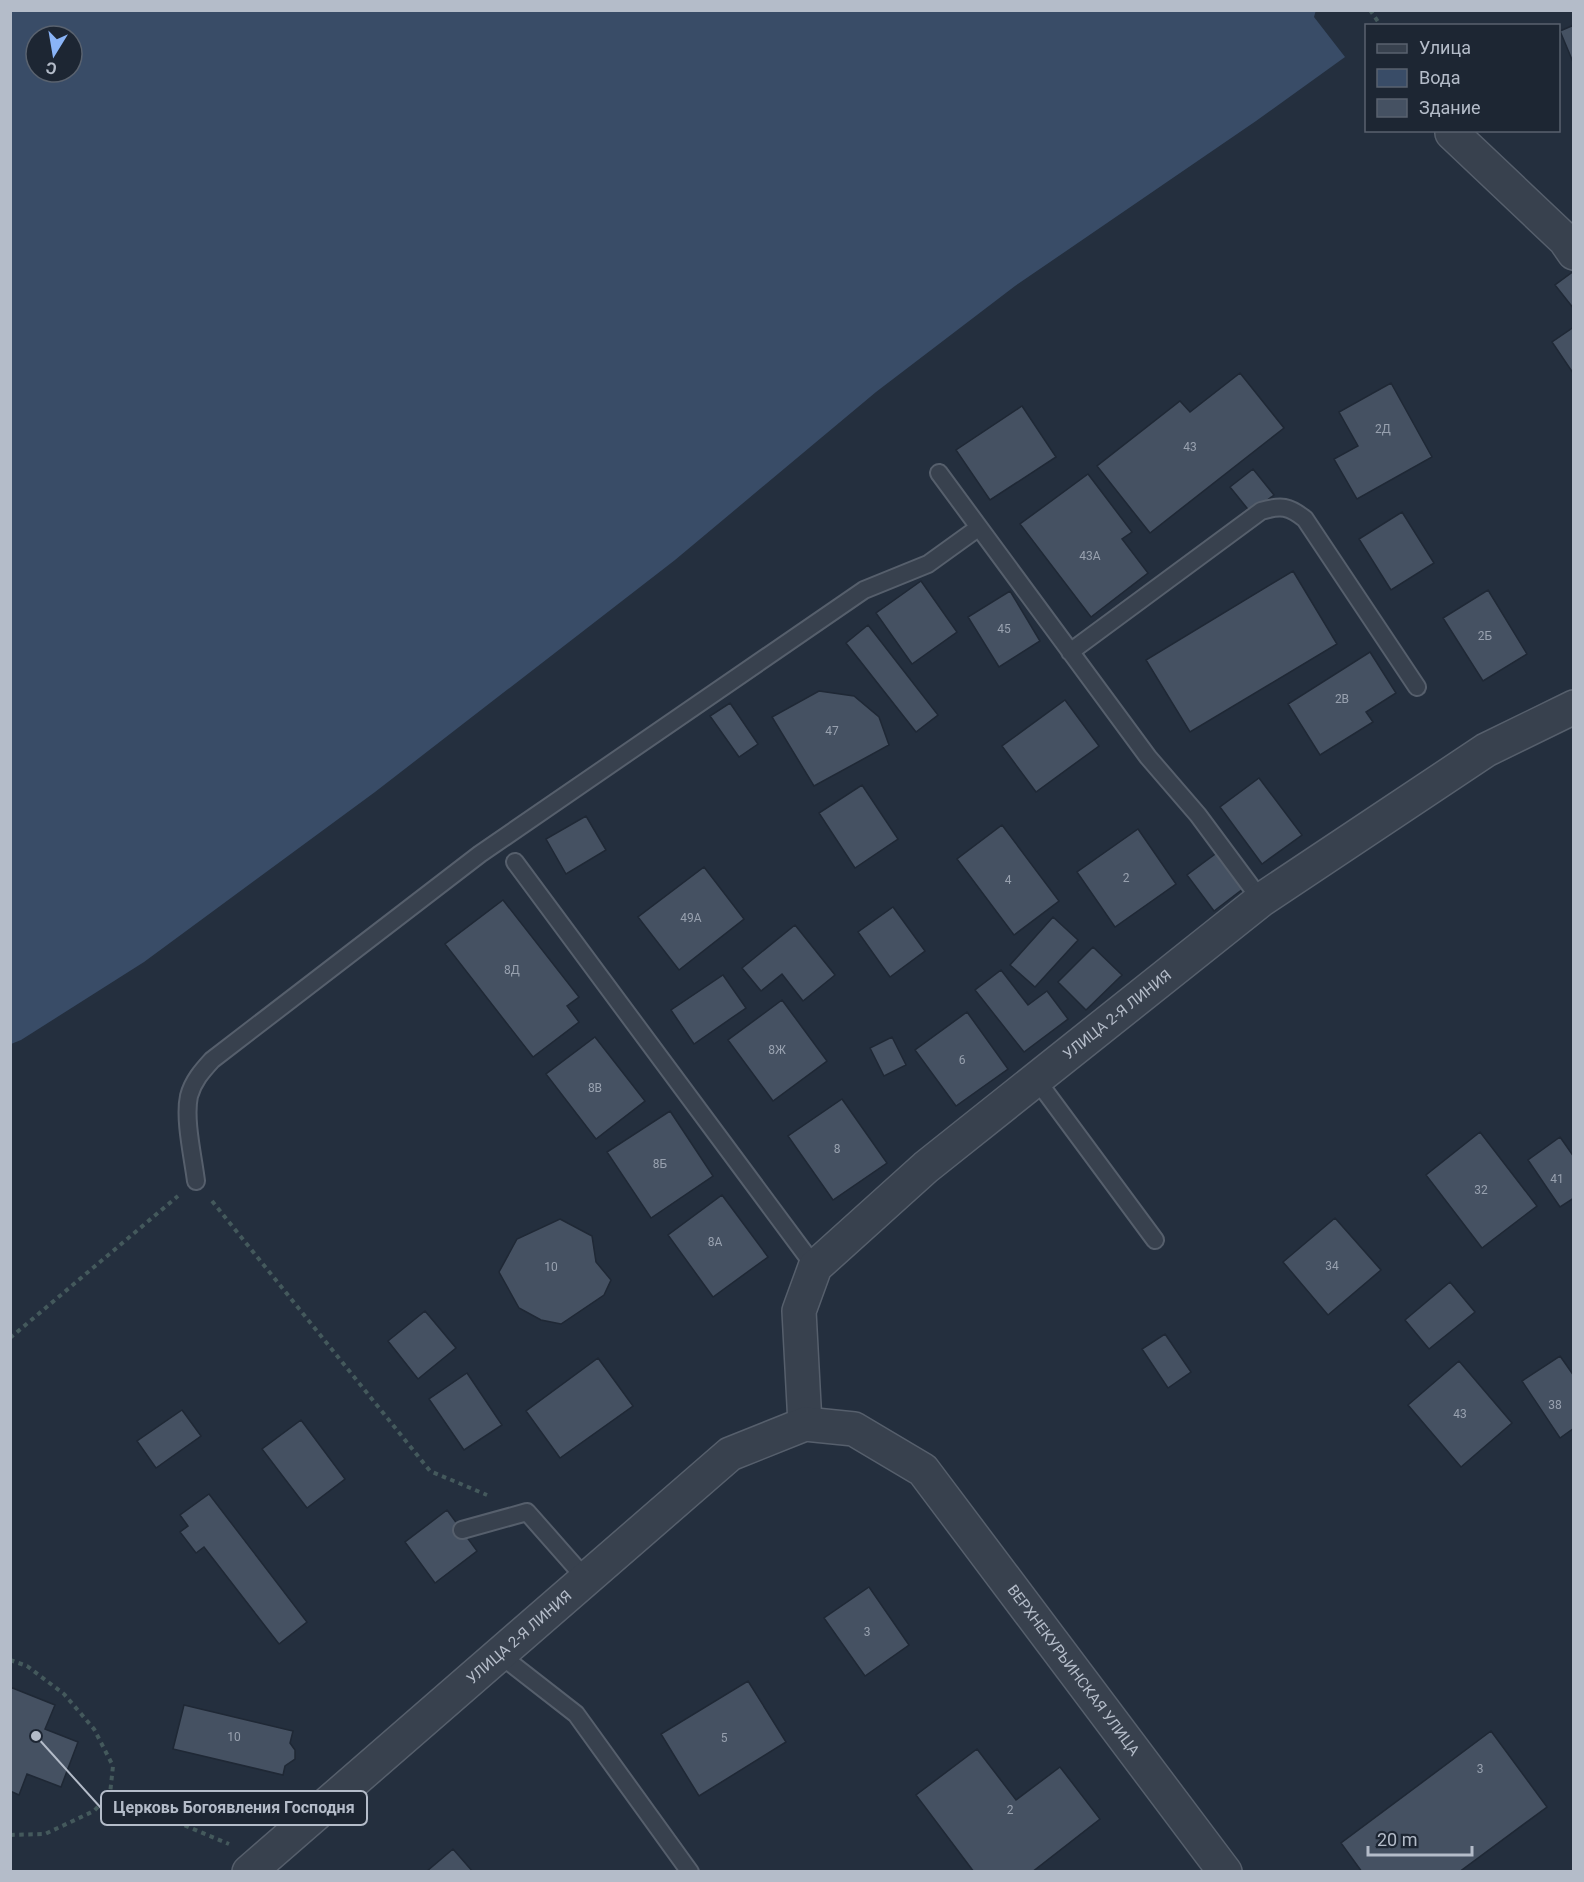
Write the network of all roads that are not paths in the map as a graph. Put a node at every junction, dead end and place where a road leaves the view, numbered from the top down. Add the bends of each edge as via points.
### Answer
1 (1452, 133) dead end
2 (1574, 253) edge
3 (939, 473) dead end
4 (978, 528) junction
5 (1070, 652) junction
6 (1417, 687) dead end
7 (1574, 707) edge
8 (515, 862) dead end
9 (1261, 900) junction
10 (1036, 1079) junction
11 (196, 1181) road end
12 (1155, 1240) dead end
13 (815, 1267) junction
14 (805, 1424) junction
15 (923, 1470) joint
16 (462, 1530) dead end
17 (586, 1579) junction
18 (500, 1654) junction
19 (251, 1870) edge
20 (690, 1872) edge
21 (1225, 1872) edge

1 - 2 street
3 - 4 lane
4 - 5 lane
4 - 11 lane via 928,564 864,590 480,854 212,1060 198,1075 189,1096
5 - 6 lane via 1261,511 1275,507 1292,509 1305,519
5 - 9 lane
7 - 9 street, УЛИЦА 2-Я ЛИНИЯ via 1486,750
8 - 13 lane
9 - 10 street, УЛИЦА 2-Я ЛИНИЯ
10 - 12 lane
10 - 13 street, УЛИЦА 2-Я ЛИНИЯ via 926,1167
13 - 14 street, УЛИЦА 2-Я ЛИНИЯ via 800,1311
14 - 15 street, УЛИЦА 2-Я ЛИНИЯ via 854,1429
14 - 17 street, УЛИЦА 2-Я ЛИНИЯ via 730,1454
15 - 21 street, ВЕРХНЕКУРЬИНСКАЯ УЛИЦА
16 - 17 lane via 527,1512
17 - 18 street, УЛИЦА 2-Я ЛИНИЯ
18 - 19 street, УЛИЦА 2-Я ЛИНИЯ
18 - 20 lane via 576,1714

